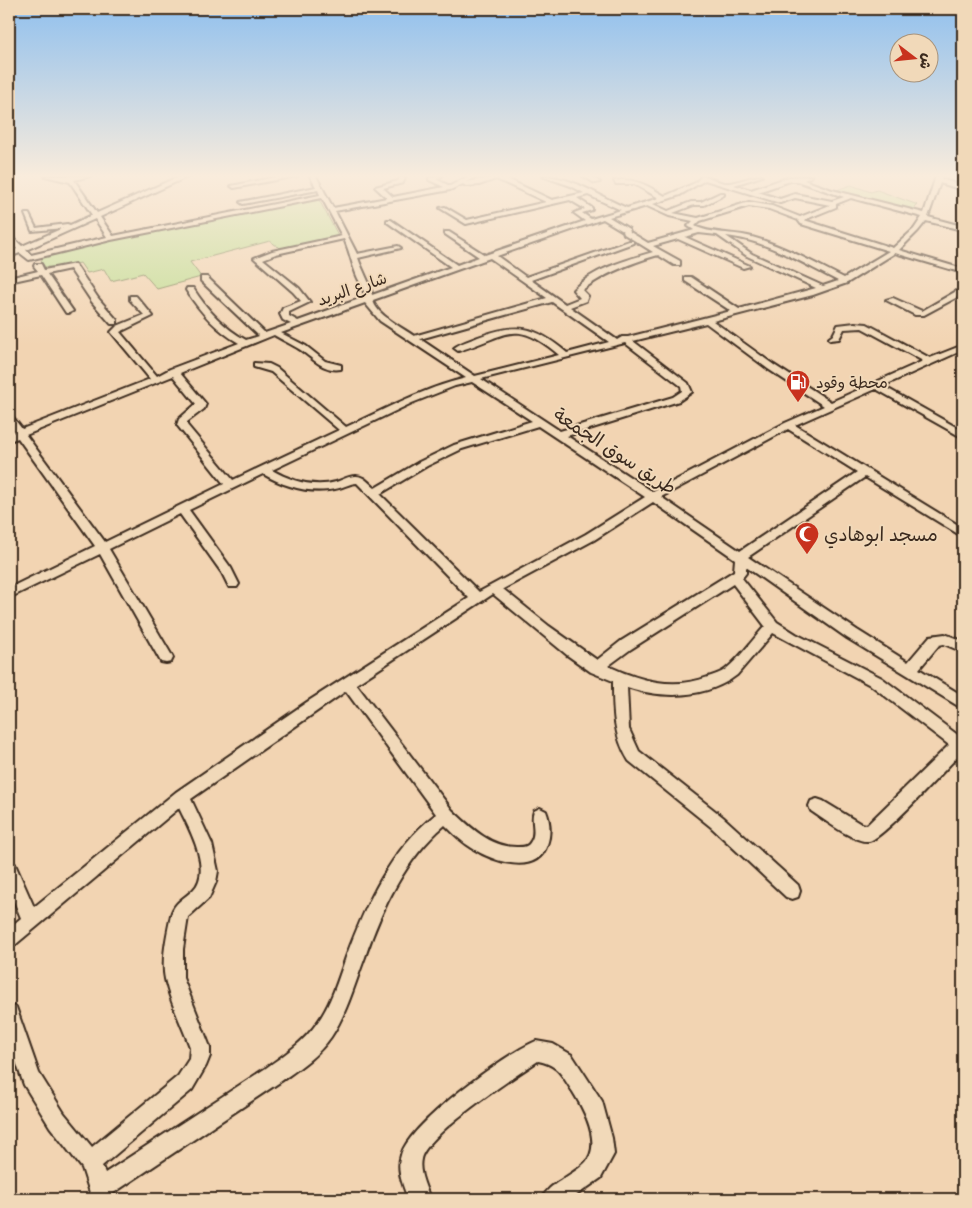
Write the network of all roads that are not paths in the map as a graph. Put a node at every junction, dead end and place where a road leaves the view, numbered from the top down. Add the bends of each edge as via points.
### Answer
1 (61, 232) edge
2 (108, 232) edge
3 (138, 232) edge
4 (344, 232) edge
5 (406, 232) edge
6 (558, 232) edge
7 (626, 232) edge
8 (695, 232) edge
9 (709, 232) edge
10 (836, 232) edge
11 (914, 232) edge
12 (447, 234) dead end
13 (720, 234) junction
14 (9, 236) edge
15 (346, 237) junction
16 (678, 237) junction
17 (112, 238) junction
18 (631, 242) dead end
19 (647, 246) junction
20 (398, 248) dead end
21 (22, 249) junction
22 (895, 250) junction
23 (659, 254) junction
24 (9, 255) edge
25 (354, 257) junction
26 (488, 257) junction
27 (30, 258) junction
28 (676, 264) dead end
29 (746, 266) dead end
30 (457, 268) junction
31 (963, 271) edge
32 (43, 272) junction
33 (204, 279) dead end
34 (527, 279) junction
35 (688, 279) dead end
36 (9, 280) edge
37 (844, 281) junction
38 (822, 288) junction
39 (190, 290) dead end
40 (963, 291) edge
41 (133, 298) dead end
42 (369, 299) junction
43 (552, 299) junction
44 (890, 300) dead end
45 (564, 307) junction
46 (69, 311) dead end
47 (736, 311) junction
48 (706, 320) junction
49 (114, 322) dead end
50 (298, 324) junction
51 (275, 332) junction
52 (264, 336) junction
53 (833, 338) dead end
54 (412, 339) junction
55 (625, 339) junction
56 (614, 342) junction
57 (244, 344) junction
58 (963, 347) edge
59 (458, 348) dead end
60 (565, 355) junction
61 (929, 361) junction
62 (257, 365) dead end
63 (338, 367) dead end
64 (173, 371) junction
65 (470, 378) junction
66 (155, 379) junction
67 (875, 385) junction
68 (831, 406) junction
69 (9, 418) edge
70 (540, 422) junction
71 (788, 425) junction
72 (345, 431) junction
73 (20, 433) junction
74 (559, 435) junction
75 (963, 435) edge
76 (9, 438) edge
77 (264, 470) junction
78 (865, 472) junction
79 (231, 485) junction
80 (373, 494) junction
81 (653, 497) junction
82 (182, 509) junction
83 (963, 532) edge
84 (103, 548) junction
85 (741, 556) junction
86 (736, 577) junction
87 (233, 584) dead end
88 (494, 588) junction
89 (9, 593) edge
90 (478, 599) junction
91 (772, 626) junction
92 (963, 647) edge
93 (166, 658) dead end
94 (596, 668) junction
95 (910, 670) junction
96 (620, 679) junction
97 (348, 684) junction
98 (963, 703) edge
99 (962, 745) edge
100 (181, 797) junction
101 (818, 806) dead end
102 (446, 814) junction
103 (540, 816) dead end
104 (9, 870) edge
105 (792, 891) dead end
106 (31, 920) junction
107 (9, 939) edge
108 (9, 1014) edge
109 (90, 1162) junction
110 (101, 1194) edge
111 (419, 1199) edge
112 (553, 1199) edge

1 - 21 street
2 - 17 street
3 - 17 street
4 - 15 street, طريق سوق الجمعة
5 - 30 street
6 - 26 street, شارع البريد
7 - 19 street
8 - 16 street
9 - 13 street
10 - 22 street
11 - 22 street
12 - 26 street
13 - 37 street via 750,238 770,245
13 - 38 street via 769,266
14 - 21 street
15 - 25 street, طريق سوق الجمعة
15 - 50 street via 258,258 306,302 286,310 284,314
16 - 19 street
16 - 29 street
17 - 27 street
18 - 34 street
19 - 23 street
20 - 25 street
21 - 24 street
21 - 27 street
22 - 31 street
22 - 37 street
23 - 28 street
23 - 45 street via 631,261 603,275 577,290 583,298
25 - 42 street, طريق سوق الجمعة
26 - 30 street, شارع البريد
26 - 34 street
27 - 32 street
30 - 42 street, شارع البريد
32 - 36 street
32 - 46 street
32 - 49 street via 72,266
33 - 52 street
34 - 43 street
35 - 47 street
37 - 38 street
38 - 47 street
39 - 57 street via 207,315 229,336
40 - 44 street via 924,313
41 - 66 street via 149,316 115,332
42 - 50 street, شارع البريد
42 - 54 street, طريق سوق الجمعة via 376,314
43 - 45 street
43 - 54 street
45 - 56 street
47 - 48 street
48 - 55 street
48 - 68 street
50 - 51 street, شارع البريد
51 - 52 street, شارع البريد
51 - 63 street via 302,347 320,363
52 - 57 street, شارع البريد
53 - 61 street via 841,328 860,325
54 - 65 street, طريق سوق الجمعة
55 - 56 street
55 - 74 street via 685,385 687,392 676,399
56 - 60 street
57 - 64 street, شارع البريد
58 - 61 street
59 - 60 street via 519,330 539,335
60 - 65 street
61 - 67 street
62 - 72 street via 274,370
64 - 66 street, شارع البريد
64 - 79 street via 201,404 197,412 182,421 182,425
65 - 70 street, طريق سوق الجمعة
65 - 72 street via 429,392
66 - 73 street, شارع البريد
67 - 68 street
67 - 75 street
68 - 71 street
69 - 73 street
70 - 74 street, طريق سوق الجمعة
70 - 80 street via 458,448 423,464
71 - 78 street
71 - 81 street
72 - 77 street
73 - 76 street, شارع البريد
73 - 84 street
74 - 81 street, طريق سوق الجمعة
77 - 79 street
77 - 80 street via 289,484 304,486 330,487 356,479
78 - 83 street
78 - 85 street
79 - 82 street
80 - 90 street
81 - 85 street, طريق سوق الجمعة
81 - 88 street via 590,537
82 - 84 street
82 - 87 street
84 - 89 street
84 - 93 street
85 - 86 street via 740,573
85 - 95 street, طريق سوق الجمعة via 820,613
86 - 91 street
86 - 94 street via 626,645
88 - 90 street
88 - 94 street
90 - 97 street
91 - 96 street via 728,675 699,688 669,690 637,686
91 - 99 street via 877,682
92 - 95 street via 945,639 935,640
94 - 96 street
95 - 98 street, طريق سوق الجمعة
96 - 105 street via 622,732 634,756 717,822
97 - 100 street
97 - 102 street
99 - 101 street via 869,833 859,832
100 - 106 street
100 - 109 street via 196,826 208,864 208,882 203,892 180,912 174,949 174,978 200,1047 200,1056 184,1083
102 - 103 street via 478,843 516,857 531,854 540,846 543,830
102 - 110 street via 418,839 385,889 324,1030 269,1077
104 - 106 street
106 - 107 street
108 - 109 street via 31,1078 57,1120
109 - 110 street
111 - 112 street via 409,1169 416,1142 471,1096 536,1051 553,1054 565,1062 595,1108 602,1138 603,1154 593,1170

